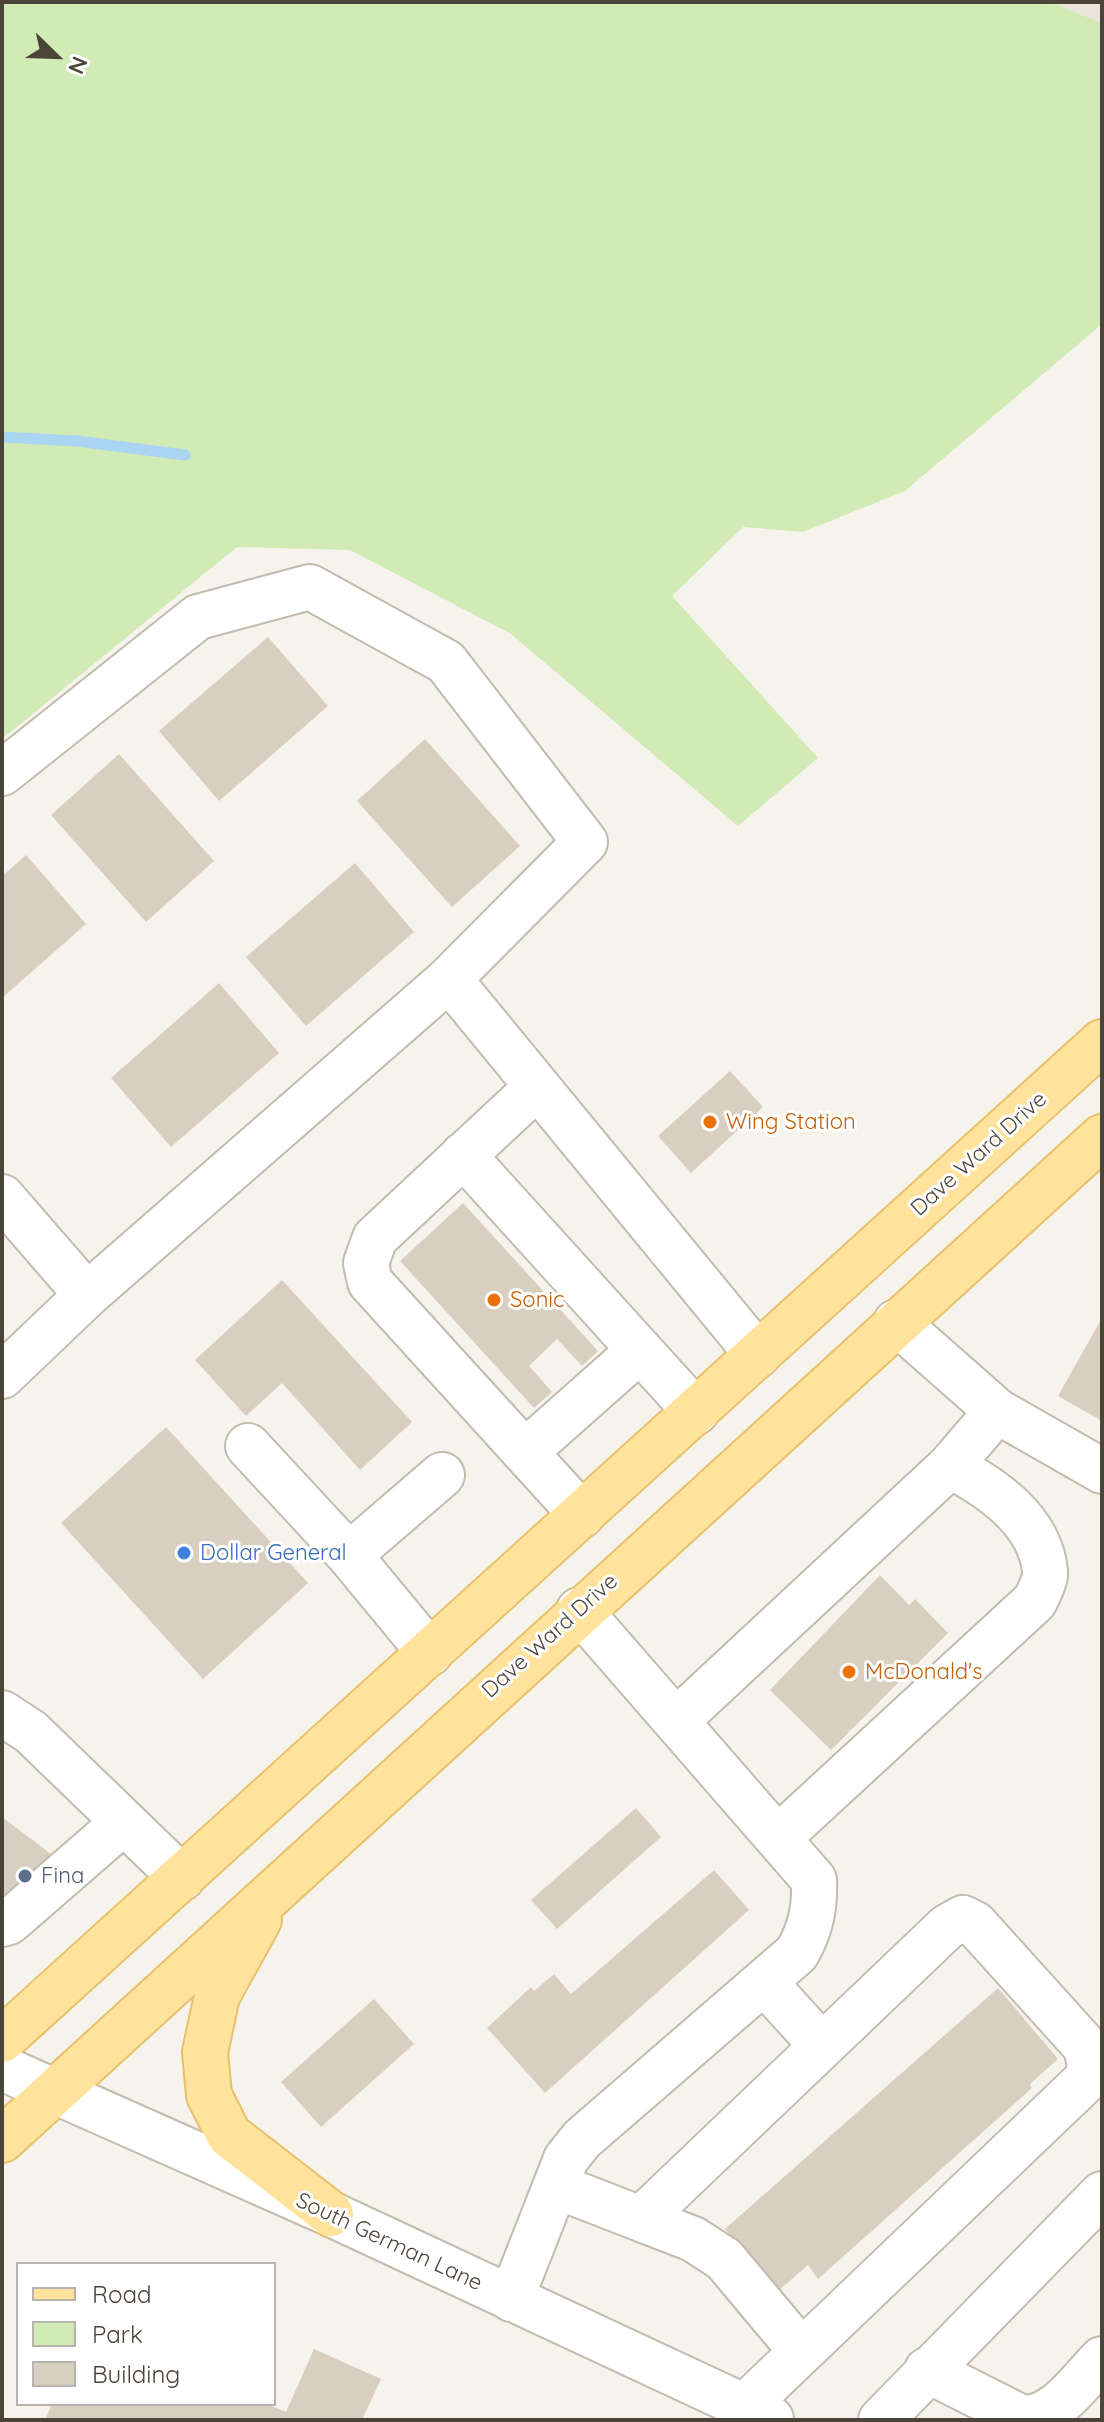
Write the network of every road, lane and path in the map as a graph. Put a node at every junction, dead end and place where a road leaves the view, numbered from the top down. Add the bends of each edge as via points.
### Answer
1 (2, 773) edge
2 (449, 979) junction
3 (1102, 1042) edge
4 (537, 1087) junction
5 (1102, 1137) edge
6 (463, 1155) junction
7 (2, 1197) edge
8 (87, 1295) junction
9 (896, 1322) junction
10 (640, 1350) junction
11 (758, 1355) junction
12 (2, 1376) edge
13 (997, 1411) junction
14 (696, 1412) junction
15 (248, 1446) dead end
16 (525, 1452) junction
17 (950, 1466) junction
18 (1102, 1471) edge
19 (442, 1475) dead end
20 (582, 1515) junction
21 (349, 1555) junction
22 (579, 1610) junction
23 (430, 1653) junction
24 (2, 1713) edge
25 (676, 1721) junction
26 (124, 1822) junction
27 (778, 1838) junction
28 (182, 1878) junction
29 (286, 1878) junction
30 (2, 1924) edge
31 (764, 1982) junction
32 (2, 2040) edge
33 (822, 2046) junction
34 (2, 2068) edge
35 (55, 2092) junction
36 (2, 2140) edge
37 (556, 2186) junction
38 (1102, 2194) edge
39 (331, 2214) junction
40 (641, 2219) junction
41 (511, 2299) junction
42 (801, 2351) junction
43 (1102, 2359) edge
44 (927, 2370) junction
45 (758, 2413) edge
46 (881, 2420) edge

1 - 2 street via 198,617 310,587 446,662 585,842
2 - 4 street
2 - 8 street
3 - 11 main road, Dave Ward Drive
4 - 6 street
4 - 11 street
5 - 9 main road, Dave Ward Drive
6 - 10 street
6 - 16 street via 375,1238 366,1263 370,1282
7 - 8 street
8 - 12 street
9 - 13 street
9 - 22 main road, Dave Ward Drive
10 - 14 street
10 - 16 street
11 - 14 main road, Dave Ward Drive
13 - 17 street
13 - 18 street
14 - 20 main road, Dave Ward Drive
15 - 21 street
16 - 20 street
17 - 25 street
17 - 27 street via 980,1481 1034,1535 1046,1573 1035,1601
19 - 21 street
20 - 23 main road, Dave Ward Drive
21 - 23 street
22 - 25 street
22 - 29 main road, Dave Ward Drive
23 - 28 main road, Dave Ward Drive
24 - 26 street via 31,1732
25 - 27 street
26 - 28 street
26 - 30 street
27 - 31 street via 814,1880 815,1905 810,1930 797,1953
28 - 32 main road, Dave Ward Drive
29 - 35 main road, Dave Ward Drive
29 - 39 main road via 217,1996 205,2052 209,2095 229,2135
31 - 33 street
31 - 37 street via 582,2139 566,2159
33 - 40 street
33 - 42 street via 947,1927 963,1918 975,1924 1086,2047 1090,2066 1086,2080
34 - 35 street, South German Lane
35 - 36 main road, Dave Ward Drive
35 - 39 street, South German Lane
37 - 40 street
37 - 41 street
38 - 44 street
39 - 41 street, South German Lane
40 - 42 street via 693,2239 724,2259
41 - 45 street, South German Lane
42 - 45 street
43 - 44 street via 1048,2414 1035,2419 1022,2418
44 - 46 street

